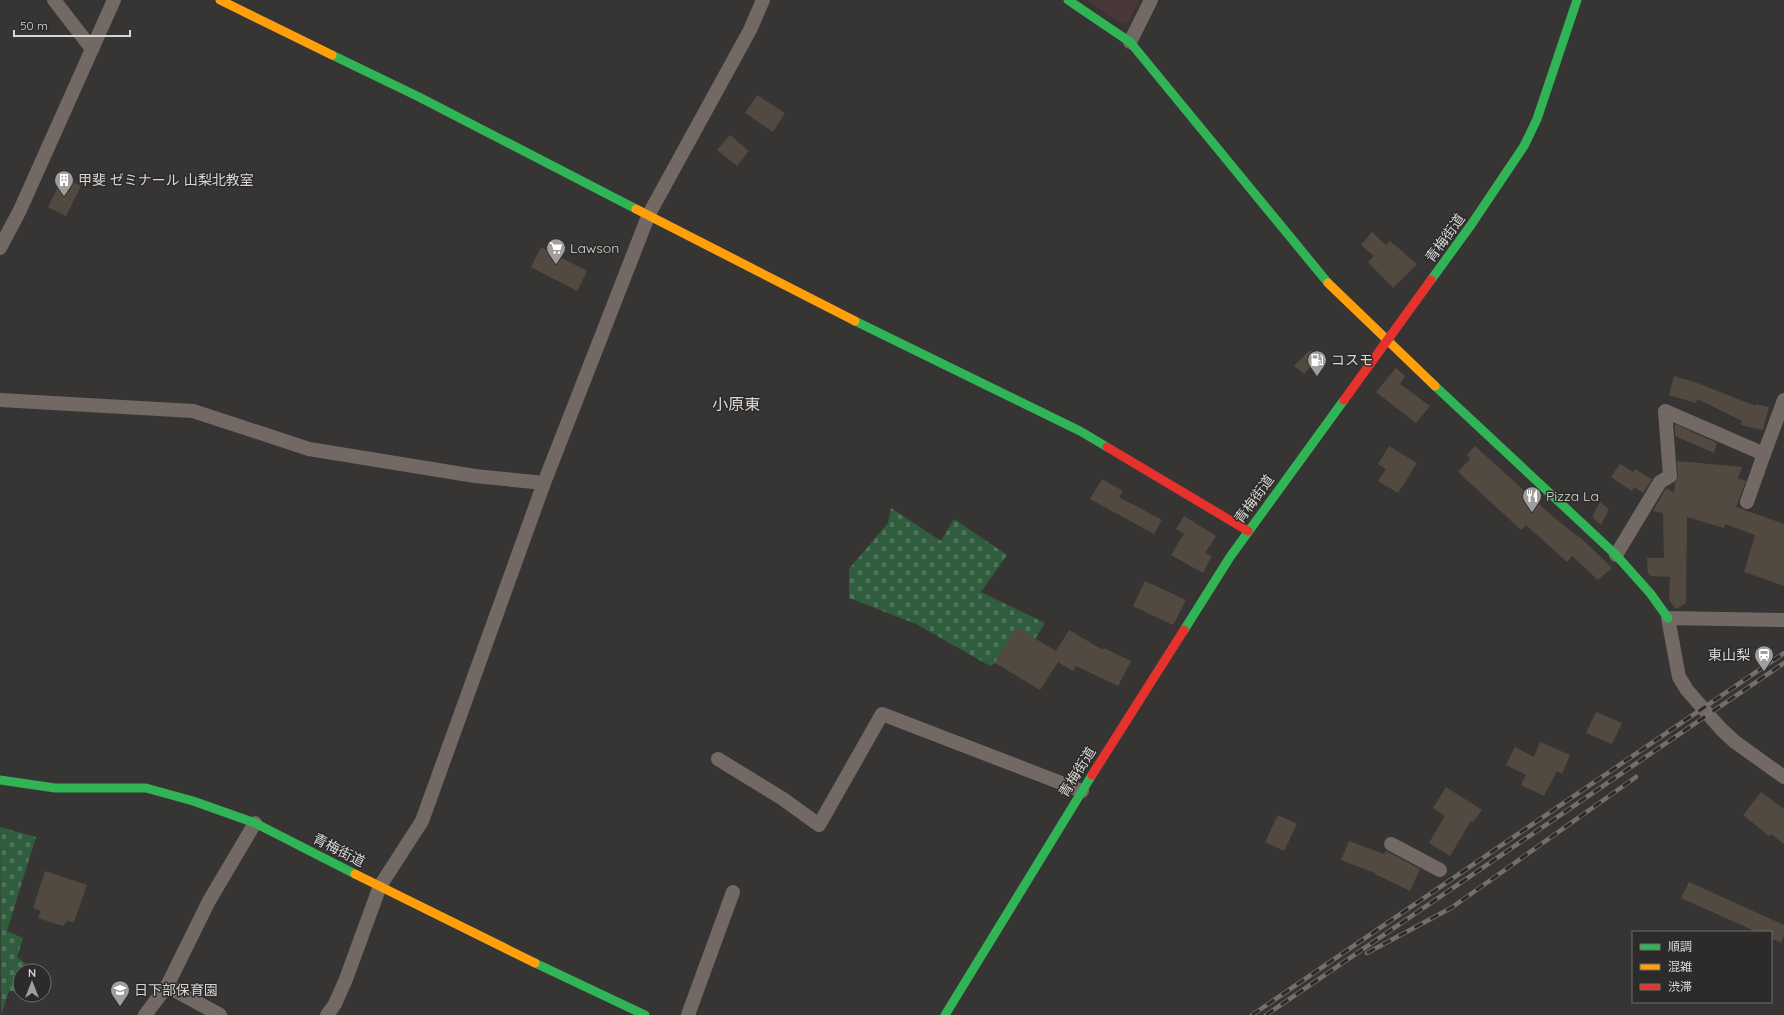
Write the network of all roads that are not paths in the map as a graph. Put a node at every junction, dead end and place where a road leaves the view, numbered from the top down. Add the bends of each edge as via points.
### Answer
1 (54, 0) edge
2 (114, 0) edge
3 (220, 0) edge
4 (763, 0) edge
5 (1068, 0) edge
6 (1151, 0) edge
7 (1577, 0) edge
8 (1130, 42) junction
9 (92, 49) junction
10 (649, 214) junction
11 (0, 248) edge
12 (1387, 341) junction
13 (0, 400) edge
14 (1784, 400) edge
15 (1764, 454) junction
16 (544, 483) junction
17 (1747, 502) dead end
18 (1248, 531) junction
19 (1616, 555) junction
20 (1668, 618) junction
21 (1784, 620) edge
22 (718, 759) dead end
23 (1784, 777) edge
24 (0, 780) edge
25 (1082, 791) junction
26 (255, 823) junction
27 (1391, 844) dead end
28 (1440, 870) dead end
29 (380, 886) junction
30 (733, 892) dead end
31 (167, 986) junction
32 (145, 1015) edge
33 (220, 1015) edge
34 (327, 1015) edge
35 (645, 1015) edge
36 (688, 1015) edge
37 (945, 1015) edge

1 - 9 street
2 - 9 street
3 - 10 street via 419,97
4 - 10 street via 750,30
5 - 8 street
6 - 8 street
7 - 12 street, 青梅街道 via 1537,119 1524,146 1471,225
8 - 12 street via 1330,285
9 - 11 street via 20,210
10 - 16 street
10 - 18 street via 899,344 1080,431
12 - 18 street, 青梅街道
12 - 19 street
13 - 16 street via 193,411 309,449 475,476
14 - 15 street
15 - 17 street
15 - 19 street via 1665,411 1670,476 1660,482
16 - 29 street via 422,822
18 - 25 street, 青梅街道
19 - 20 street via 1650,593
20 - 21 street
20 - 23 street via 1679,677 1687,690 1735,742
22 - 25 street via 819,825 882,714
24 - 26 street, 青梅街道 via 55,788 146,788
25 - 37 street, 青梅街道
26 - 29 street, 青梅街道
26 - 31 street via 209,900
27 - 28 street
29 - 34 street via 346,979
29 - 35 street, 青梅街道
30 - 36 street
31 - 32 street
31 - 33 street

